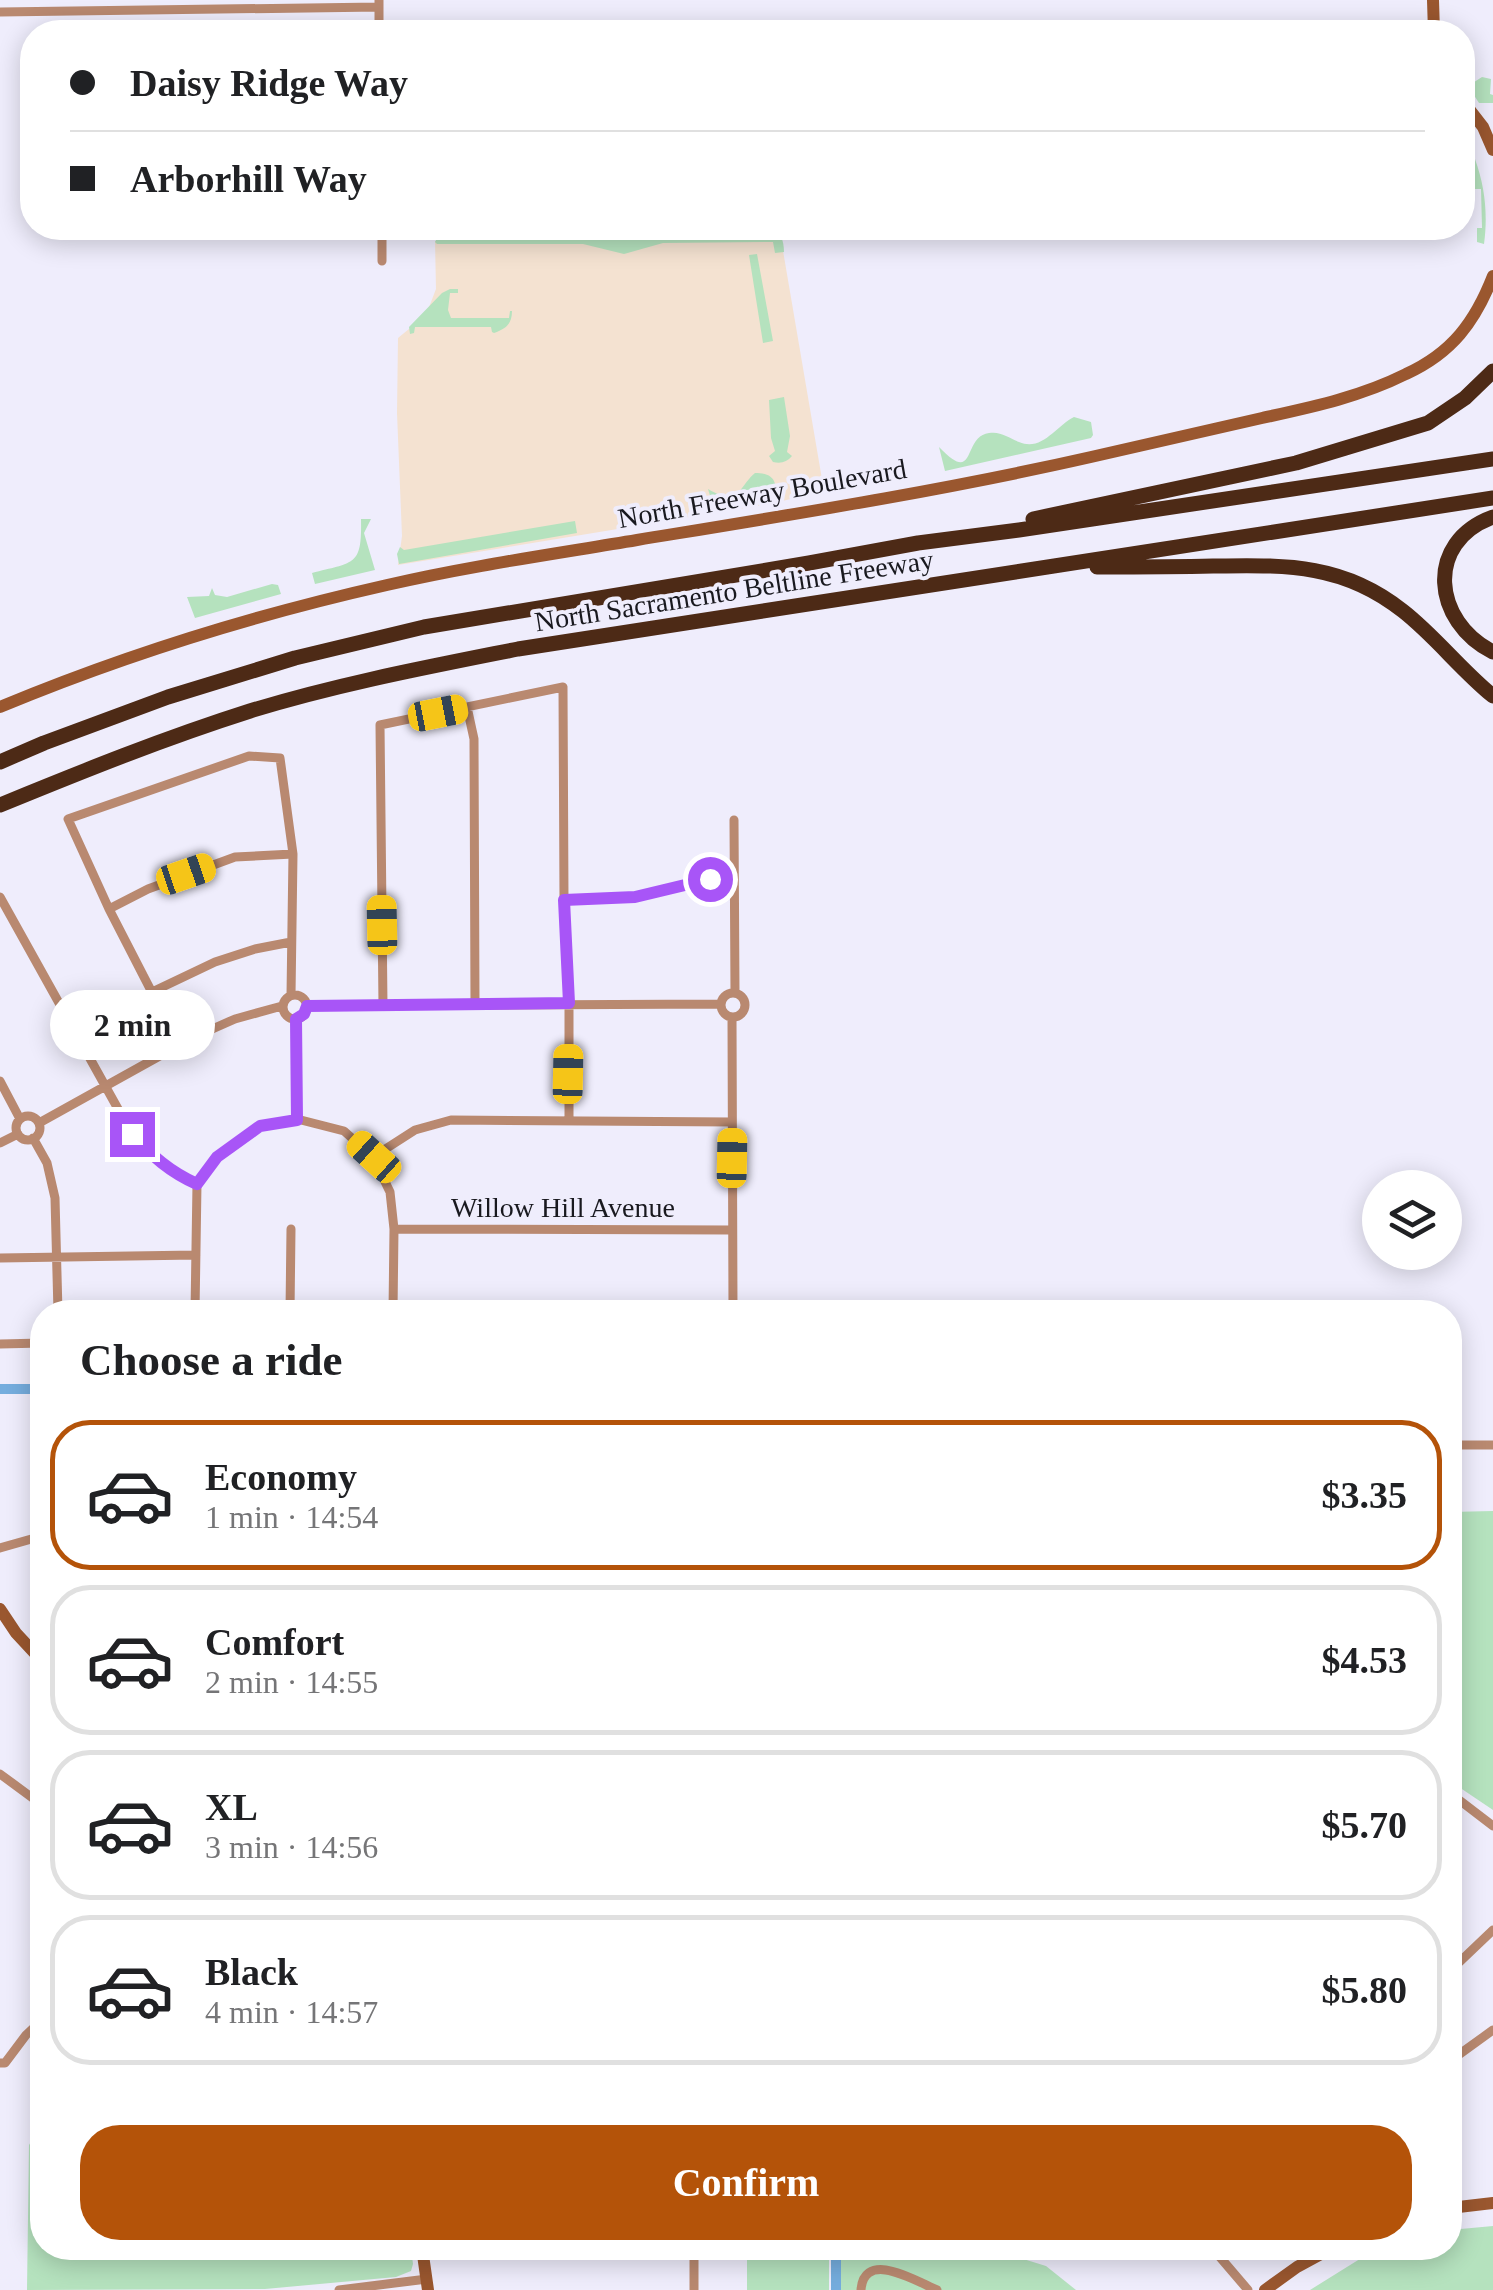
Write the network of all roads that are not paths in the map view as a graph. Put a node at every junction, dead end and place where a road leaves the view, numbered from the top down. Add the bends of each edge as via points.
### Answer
1 (379, 4) edge
2 (0, 12) edge
3 (1475, 116) edge
4 (1493, 150) edge
5 (382, 240) edge
6 (382, 261) dead end
7 (1493, 276) edge
8 (1493, 371) edge
9 (1493, 450) edge
10 (1493, 459) edge
11 (1351, 480) junction
12 (1493, 498) edge
13 (1493, 517) edge
14 (918, 543) junction
15 (1043, 568) junction
16 (1493, 652) edge
17 (1491, 695) edge
18 (0, 707) edge
19 (467, 707) junction
20 (0, 762) edge
21 (0, 805) edge
22 (734, 820) dead end
23 (293, 854) junction
24 (734, 879) junction
25 (0, 897) edge
26 (564, 900) junction
27 (109, 910) junction
28 (291, 942) junction
29 (152, 992) junction
30 (735, 994) junction
31 (292, 995) junction
32 (569, 1003) junction
33 (475, 1004) junction
34 (721, 1004) junction
35 (383, 1005) junction
36 (282, 1006) junction
37 (307, 1006) junction
38 (732, 1017) junction
39 (296, 1019) junction
40 (179, 1045) junction
41 (0, 1081) edge
42 (104, 1086) junction
43 (20, 1119) junction
44 (297, 1120) junction
45 (569, 1120) junction
46 (732, 1122) junction
47 (39, 1123) junction
48 (18, 1134) junction
49 (33, 1138) junction
50 (0, 1143) edge
51 (374, 1157) junction
52 (197, 1184) junction
53 (291, 1228) dead end
54 (394, 1229) junction
55 (732, 1230) junction
56 (196, 1255) junction
57 (0, 1258) edge
58 (56, 1258) junction
59 (58, 1300) edge
60 (195, 1300) edge
61 (290, 1300) edge
62 (392, 1300) edge
63 (733, 1300) edge
64 (30, 1343) edge
65 (0, 1344) edge
66 (1462, 1445) edge
67 (1493, 1445) edge
68 (30, 1539) edge
69 (0, 1548) edge
70 (0, 1610) edge
71 (30, 1648) edge
72 (0, 1774) edge
73 (30, 1796) edge
74 (1462, 1803) edge
75 (1493, 1826) edge
76 (1493, 1930) edge
77 (1462, 1960) edge
78 (30, 2031) edge
79 (1491, 2035) edge
80 (1462, 2053) edge
81 (0, 2062) edge
82 (1493, 2203) edge
83 (1462, 2207) edge
84 (694, 2260) edge
85 (1222, 2260) edge
86 (1310, 2260) edge
87 (427, 2284) edge
88 (339, 2290) edge
89 (694, 2290) edge
90 (861, 2290) edge
91 (937, 2290) edge
92 (1248, 2290) edge
93 (1265, 2290) edge

1 - 2 street
3 - 4 street
5 - 6 street
7 - 18 street, North Freeway Boulevard via 1478,312 1451,346 1408,374 1344,399 1027,471 388,584 216,629
8 - 14 highway via 1428,423 1296,463
9 - 11 highway
10 - 11 highway, North Sacramento Beltline Freeway
11 - 14 highway, North Sacramento Beltline Freeway
12 - 15 highway, North Sacramento Beltline Freeway
13 - 16 highway via 1460,538 1443,582 1459,626
14 - 20 highway, North Sacramento Beltline Freeway via 406,631 168,696
15 - 17 highway via 1268,566 1340,576 1404,612
15 - 21 highway, North Sacramento Beltline Freeway via 384,676 252,710
19 - 26 street via 562,688
19 - 33 street via 474,739
19 - 35 street via 380,725
22 - 24 street
23 - 27 street via 235,857 148,888
23 - 27 street via 280,758 249,756 68,819
23 - 28 street
24 - 26 street via 635,897
24 - 30 street
25 - 42 street
26 - 32 street
27 - 29 street
28 - 29 street via 215,962
28 - 31 street
29 - 40 street
30 - 34 street
30 - 38 street via 744,1004
31 - 36 street
31 - 37 street
32 - 33 street
32 - 34 street
32 - 45 street
33 - 35 street
34 - 38 street
35 - 37 street
36 - 39 street
36 - 40 street
37 - 39 street
38 - 46 street
39 - 44 street
40 - 42 street
41 - 43 street
42 - 47 street
42 - 52 street via 155,1160
43 - 47 street
43 - 48 street
44 - 51 street via 344,1131
44 - 52 street via 260,1126 217,1157
45 - 46 street
45 - 51 street via 451,1120 415,1130
46 - 55 street
47 - 49 street
48 - 49 street
48 - 50 street
49 - 58 street via 53,1182
51 - 54 street via 390,1192
52 - 56 street
53 - 61 street
54 - 55 street, Willow Hill Avenue
54 - 62 street
55 - 63 street
56 - 58 street
56 - 60 street
57 - 58 street
58 - 59 street
64 - 65 street
66 - 67 street
68 - 69 street
70 - 71 street
72 - 73 street
74 - 75 street
76 - 77 street
78 - 81 street
79 - 80 street
82 - 83 street
84 - 89 street
85 - 92 street
86 - 93 street
87 - 88 street
90 - 91 street via 866,2274 884,2269

